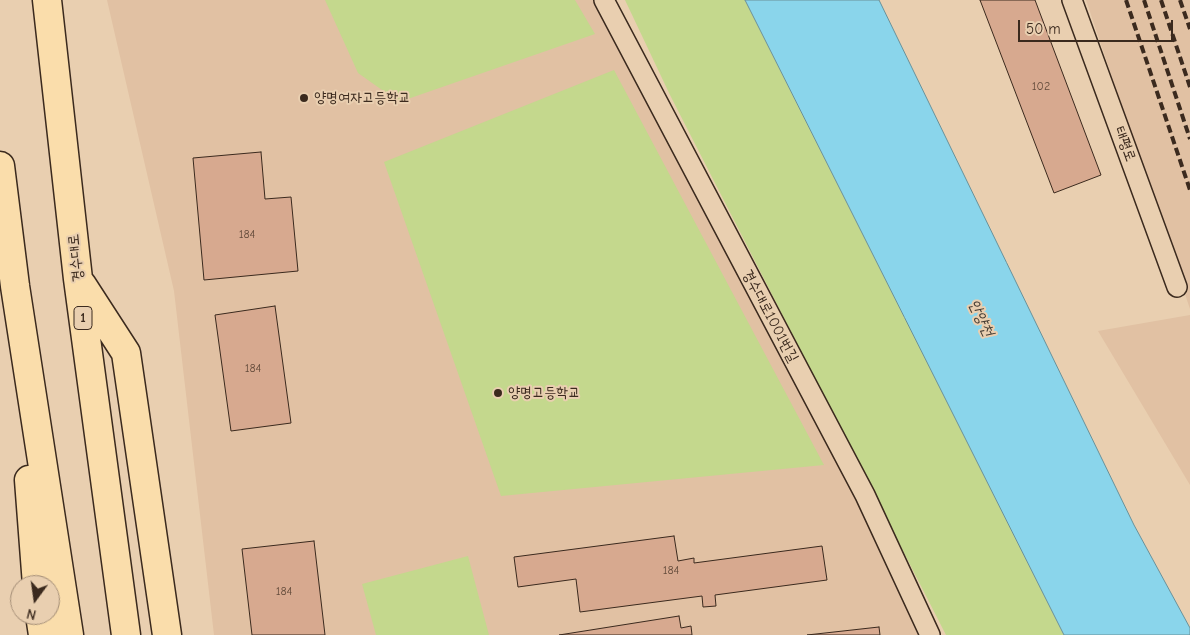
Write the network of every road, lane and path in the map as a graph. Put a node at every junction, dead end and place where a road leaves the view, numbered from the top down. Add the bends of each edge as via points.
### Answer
1 (47, 0) edge
2 (604, 0) edge
3 (1072, 0) edge
4 (0, 166) edge
5 (78, 279) junction
6 (15, 286) junction
7 (1177, 287) dead end
8 (36, 575) edge
9 (69, 635) edge
10 (126, 635) edge
11 (167, 635) edge
12 (930, 635) edge

1 - 5 main road, 경수대로 / 1
2 - 12 street, 경수대로1001번길 via 865,495
3 - 7 street, 태평로
4 - 6 main road
5 - 10 main road, 경수대로 / 1
5 - 11 main road via 126,353
6 - 8 main road
6 - 9 main road

